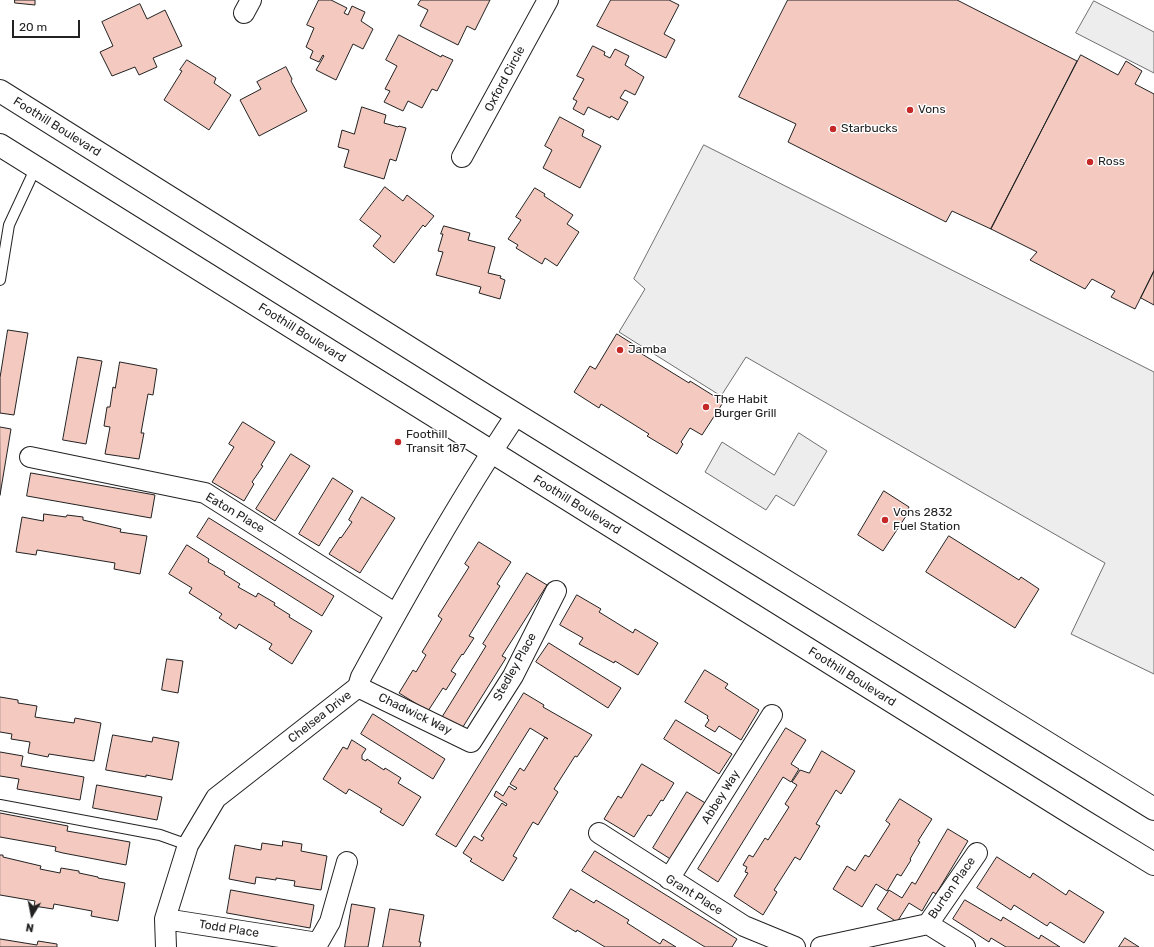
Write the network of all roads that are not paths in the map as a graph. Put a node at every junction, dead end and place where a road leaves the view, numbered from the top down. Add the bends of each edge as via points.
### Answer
1 (548, 0) edge
2 (0, 91) edge
3 (0, 145) edge
4 (462, 157) dead end
5 (36, 167) junction
6 (0, 280) edge
7 (516, 415) junction
8 (492, 451) junction
9 (30, 457) dead end
10 (556, 591) dead end
11 (396, 614) junction
12 (358, 687) junction
13 (772, 715) dead end
14 (471, 742) joint
15 (0, 805) edge
16 (1154, 809) edge
17 (599, 833) dead end
18 (188, 845) junction
19 (977, 853) dead end
20 (347, 862) dead end
21 (1154, 864) edge
22 (670, 879) junction
23 (165, 919) junction
24 (928, 924) junction
25 (317, 945) edge
26 (166, 947) edge
27 (795, 947) edge
28 (821, 947) edge
29 (965, 947) edge

1 - 4 street, Oxford Circle
2 - 7 main road, Foothill Boulevard
3 - 5 main road, Foothill Boulevard
5 - 6 lane via 9,226
5 - 8 main road, Foothill Boulevard
7 - 8 street, Chelsea Drive
7 - 16 main road, Foothill Boulevard
8 - 11 street, Chelsea Drive
8 - 21 main road, Foothill Boulevard
9 - 11 street, Eaton Place via 204,494
10 - 14 street, Stedley Place via 513,676
11 - 12 street, Chelsea Drive
12 - 14 street, Chadwick Way
12 - 18 street, Chelsea Drive via 216,798
13 - 22 street, Abbey Way
15 - 18 lane via 160,835
17 - 22 street, Grant Place
18 - 23 street, Chelsea Drive
19 - 24 street, Burton Place
20 - 25 street, Todd Place via 330,922
22 - 27 street, Grant Place via 744,926
23 - 25 street, Todd Place
23 - 26 street, Chelsea Drive
24 - 28 street, Burton Place
24 - 29 street, Burton Place

